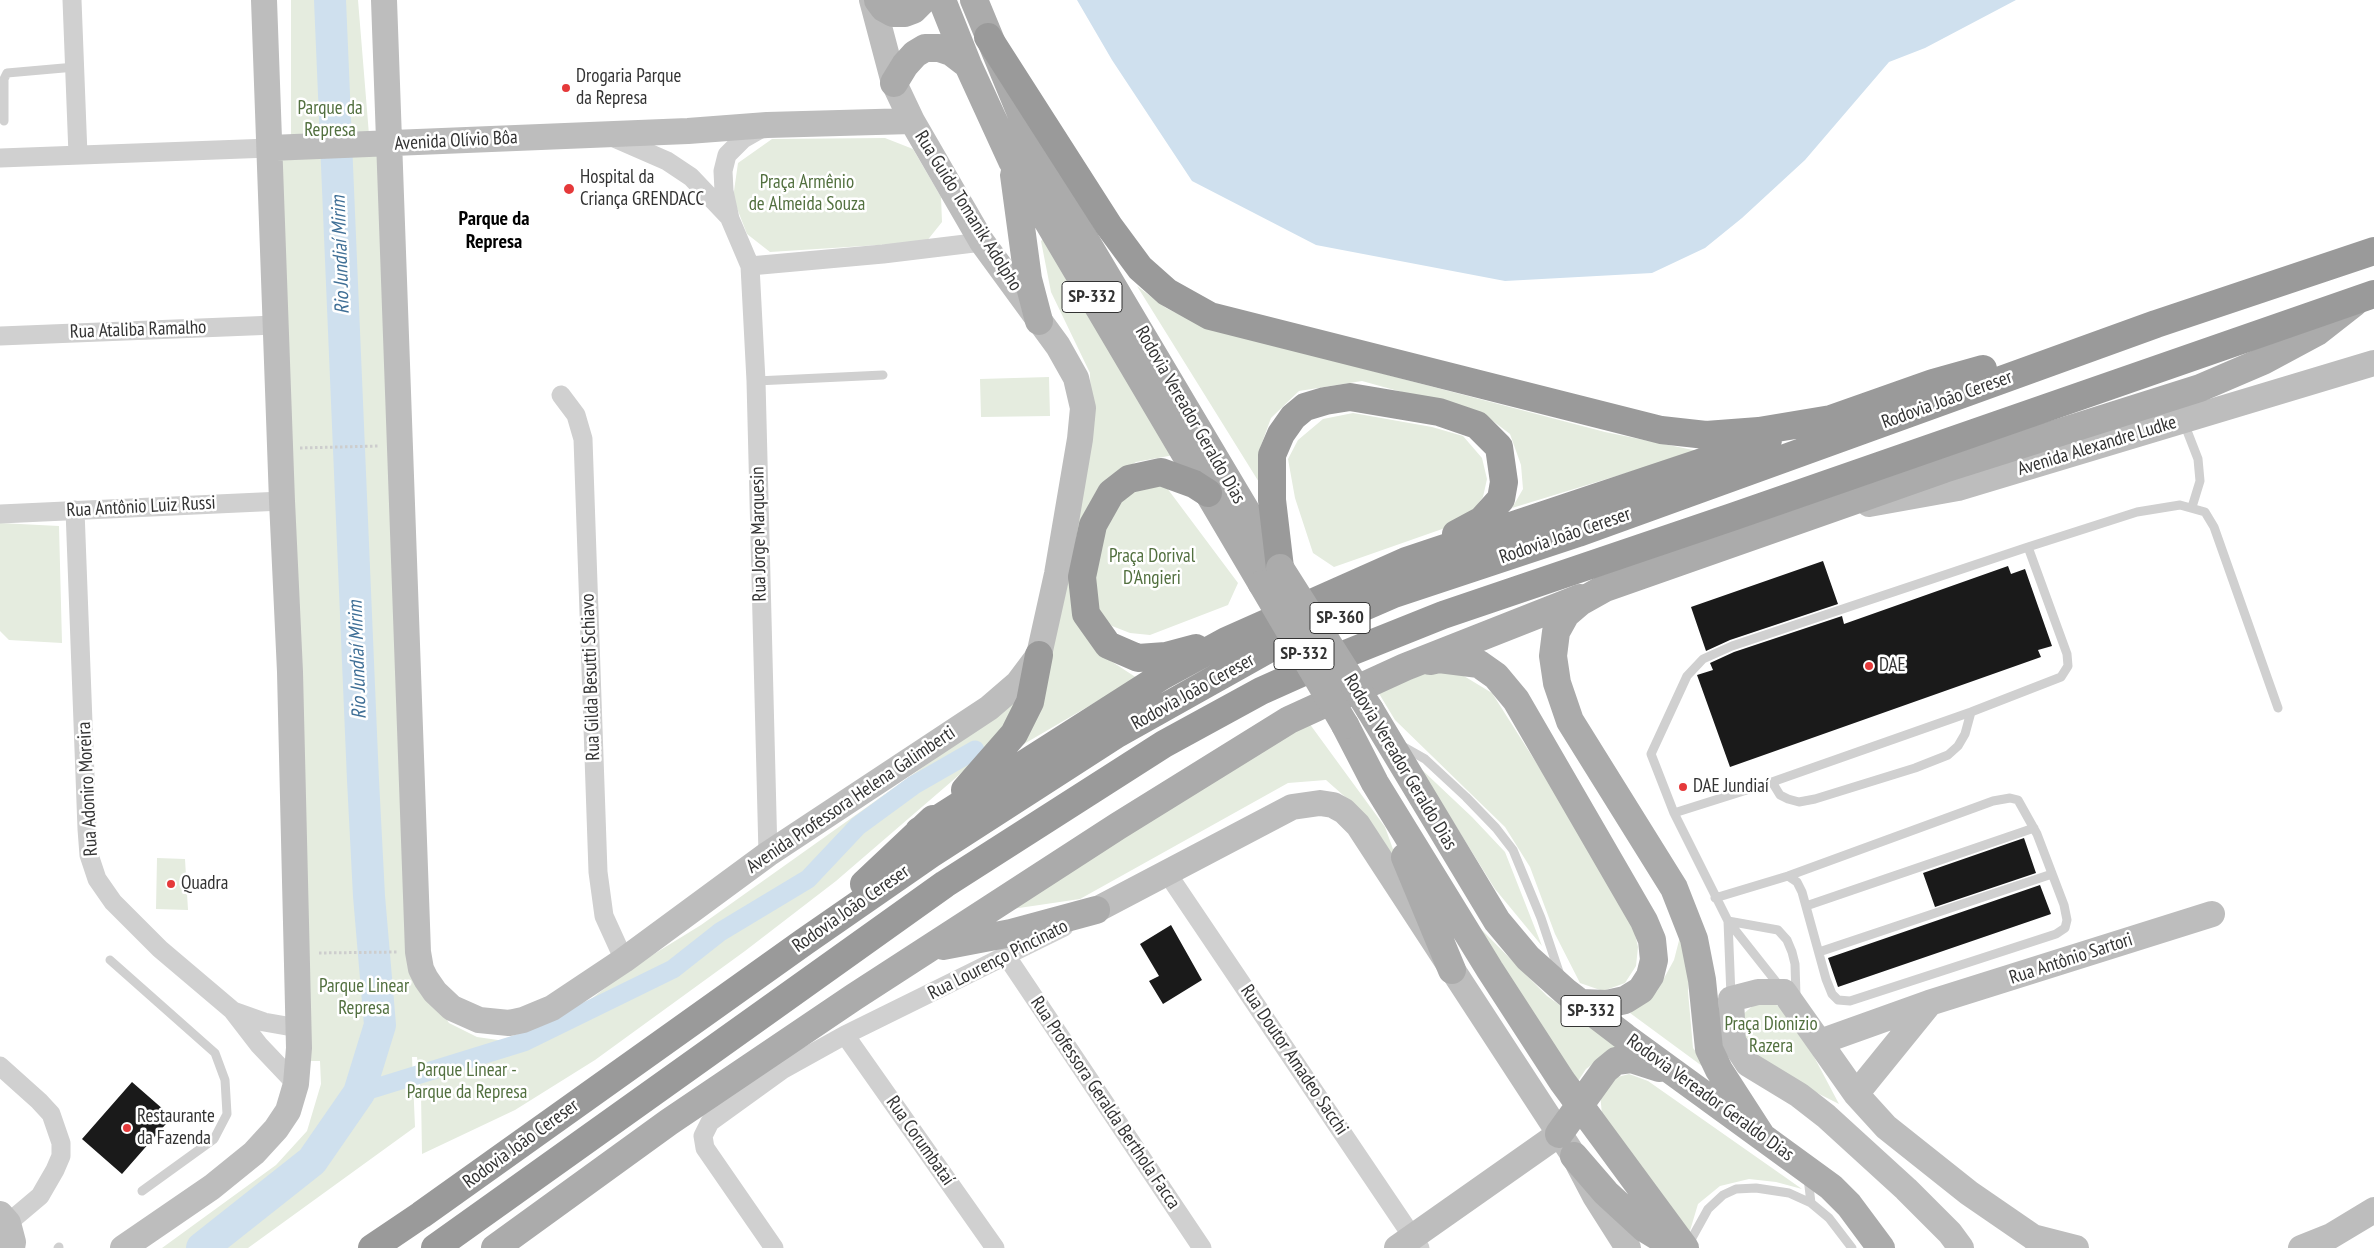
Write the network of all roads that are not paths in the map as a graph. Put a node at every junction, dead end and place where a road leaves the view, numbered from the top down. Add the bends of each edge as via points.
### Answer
1 (72, 0) edge
2 (264, 0) edge
3 (384, 0) edge
4 (872, 0) edge
5 (878, 0) edge
6 (923, 0) edge
7 (942, 0) edge
8 (974, 0) edge
9 (988, 38) junction
10 (968, 65) junction
11 (75, 67) junction
12 (894, 83) junction
13 (4, 121) dead end
14 (912, 121) junction
15 (767, 125) junction
16 (606, 134) junction
17 (389, 144) junction
18 (270, 148) junction
19 (78, 155) junction
20 (0, 158) edge
21 (1012, 161) junction
22 (730, 219) junction
23 (982, 242) junction
24 (2374, 251) edge
25 (750, 266) junction
26 (2367, 296) edge
27 (1039, 322) junction
28 (2156, 324) junction
29 (275, 325) junction
30 (0, 336) edge
31 (2374, 364) edge
32 (883, 375) dead end
33 (756, 381) junction
34 (561, 395) dead end
35 (1831, 419) junction
36 (2183, 420) junction
37 (1074, 472) joint
38 (1208, 493) junction
39 (282, 501) junction
40 (2192, 507) junction
41 (75, 510) junction
42 (0, 514) edge
43 (1817, 514) junction
44 (2028, 547) junction
45 (1406, 561) junction
46 (1271, 576) junction
47 (1605, 588) junction
48 (1226, 641) junction
49 (1040, 655) junction
50 (1405, 667) junction
51 (2278, 708) dead end
52 (1971, 712) junction
53 (1385, 736) junction
54 (1772, 782) junction
55 (1376, 783) junction
56 (1674, 814) junction
57 (2034, 828) junction
58 (919, 831) junction
59 (768, 854) junction
60 (1167, 873) junction
61 (2052, 874) junction
62 (1788, 876) junction
63 (1715, 898) junction
64 (1806, 906) junction
65 (1096, 910) junction
66 (2212, 914) dead end
67 (1728, 921) junction
68 (804, 942) junction
69 (929, 948) junction
70 (1819, 952) junction
71 (1007, 957) junction
72 (110, 960) dead end
73 (624, 960) junction
74 (1452, 970) junction
75 (1573, 997) junction
76 (1731, 999) junction
77 (1790, 999) junction
78 (1929, 1003) junction
79 (232, 1010) junction
80 (298, 1028) junction
81 (846, 1034) junction
82 (1820, 1042) junction
83 (0, 1066) edge
84 (1675, 1073) junction
85 (296, 1084) junction
86 (1856, 1094) junction
87 (1580, 1105) junction
88 (1558, 1134) junction
89 (1761, 1135) junction
90 (1574, 1156) junction
91 (1806, 1167) junction
92 (142, 1191) dead end
93 (1811, 1203) junction
94 (2374, 1210) edge
95 (6, 1228) edge
96 (2038, 1242) edge
97 (1410, 1244) edge
98 (1875, 1244) edge
99 (374, 1246) edge
100 (123, 1248) edge
101 (435, 1248) edge
102 (496, 1248) edge
103 (774, 1248) edge
104 (996, 1248) edge
105 (1202, 1248) edge
106 (1628, 1248) edge
107 (1685, 1248) edge
108 (1961, 1248) edge
109 (2076, 1248) edge
110 (2301, 1248) edge

1 - 11 street
2 - 18 street
3 - 17 street, Avenida Professora Helena Galimberti
4 - 12 street, Rua Guido Tomanik Adolpho
5 - 6 main road via 893,13 905,13
7 - 10 main road, Rodovia Vereador Geraldo Dias / SP-332
8 - 9 main road, Rodovia Vereador Geraldo Dias / SP-332
9 - 35 highway via 1109,226 1140,268 1167,292 1210,316 1661,430 1706,435 1759,431
9 - 46 main road, Rodovia Vereador Geraldo Dias / SP-332 via 1034,145
10 - 12 main road via 951,52 925,48 905,65
10 - 21 main road, Rodovia Vereador Geraldo Dias / SP-332
11 - 13 lane via 7,73 4,78
11 - 19 street
12 - 14 street, Rua Guido Tomanik Adolpho
14 - 15 street, Avenida Olívio Bôa
14 - 23 street, Rua Guido Tomanik Adolpho
15 - 16 street, Avenida Olívio Bôa
15 - 22 street, Rua Jorge Marquesin via 743,139 727,155 723,171
16 - 17 street, Avenida Olívio Bôa
16 - 22 street, Rua Jorge Marquesin via 668,161 691,177
17 - 18 street, Avenida Olívio Bôa
17 - 73 street, Avenida Professora Helena Galimberti via 421,969 435,992 452,1008 467,1016 509,1023 552,1008
18 - 19 street, Avenida Olívio Bôa
18 - 29 street
19 - 20 street, Avenida Olívio Bôa
21 - 27 main road via 1028,279
21 - 38 main road, Rodovia Vereador Geraldo Dias / SP-332
22 - 25 street, Rua Jorge Marquesin
23 - 25 street
23 - 27 street, Rua Guido Tomanik Adolpho
24 - 28 highway, Rodovia João Cereser / SP-360
25 - 33 street, Rua Jorge Marquesin
26 - 43 main road via 2317,332 2263,361 2200,388 1944,469
26 - 101 highway, Rodovia João Cereser / SP-360 via 1443,615 1328,660 1261,691 1164,744 945,884
27 - 37 street, Rua Guido Tomanik Adolpho via 1058,346 1076,378 1082,408
28 - 35 highway via 1942,380
28 - 68 highway, Rodovia João Cereser / SP-360 via 1578,532 1394,594 1272,648 1116,734 931,854
29 - 30 street, Rua Ataliba Ramalho
29 - 39 street
31 - 36 street, Avenida Alexandre Ludke
32 - 33 lane
33 - 59 street, Rua Jorge Marquesin
34 - 73 street, Rua Gilda Besutti Schiavo via 576,414 583,440 598,872 604,916
35 - 45 highway
36 - 40 lane via 2198,459 2200,480
36 - 43 street, Avenida Alexandre Ludke via 1958,488
37 - 49 street, Avenida Professora Helena Galimberti
38 - 46 main road, Rodovia Vereador Geraldo Dias / SP-332
38 - 48 highway via 1194,484 1161,472 1129,479 1112,493 1093,525 1082,577 1086,614 1108,645 1138,658 1166,656
39 - 41 street, Rua Antônio Luiz Russi
39 - 80 street via 290,672
40 - 44 lane via 2180,504 2138,512
40 - 51 lane via 2205,512 2214,527
41 - 42 street, Rua Antônio Luiz Russi
41 - 79 street, Rua Adoniro Moreira via 89,855 97,878 113,902 160,949
43 - 47 main road
44 - 52 lane via 2067,654 2068,666 2053,682
44 - 56 lane via 1732,646 1703,659 1687,676 1651,754
45 - 46 highway via 1482,520 1501,499 1504,482 1499,447 1477,425 1439,412 1350,397 1305,407 1281,434 1272,455
45 - 48 highway
46 - 53 main road, Rodovia Vereador Geraldo Dias / SP-332, bridge via 1370,710
46 - 55 main road, Rodovia Vereador Geraldo Dias / SP-332, bridge
47 - 50 main road
47 - 89 main road via 1566,614 1556,632 1553,656 1557,683 1570,721 1674,888 1694,939 1709,1049
48 - 58 highway via 1162,676
49 - 58 highway via 1030,702 1014,734 968,787
49 - 59 street, Avenida Professora Helena Galimberti via 1018,683 989,708
50 - 69 main road via 1289,720
50 - 75 main road via 1439,659 1479,664 1496,676 1516,700 1644,920 1652,940 1654,960 1650,976 1641,990 1625,1000 1607,1004
52 - 54 lane
52 - 54 lane via 1958,746 1948,755 1915,768 1799,802 1780,795
53 - 75 main road, Rodovia Vereador Geraldo Dias / SP-332 via 1497,920 1528,958
53 - 75 lane via 1425,759 1472,803 1513,850
54 - 56 lane
55 - 74 main road
55 - 87 main road, Rodovia Vereador Geraldo Dias / SP-332 via 1490,970
56 - 63 lane
57 - 61 lane
57 - 62 lane via 2018,800 1993,801
57 - 64 lane
58 - 68 highway
59 - 73 street, Avenida Professora Helena Galimberti
60 - 65 street, Rua Lourenço Pincinato
60 - 74 street, Rua Lourenço Pincinato via 1292,807 1320,802 1333,805 1358,825
60 - 97 street, Rua Doutor Amadeo Sacchi
61 - 70 lane
61 - 70 lane via 2067,920 2066,928 2046,937 1850,1001 1838,1000 1832,994
62 - 63 lane
62 - 64 lane via 1797,882
63 - 67 lane
64 - 70 lane
65 - 69 main road via 1011,933
65 - 71 street, Rua Lourenço Pincinato
66 - 78 street, Rua Antônio Sartori
67 - 76 lane
67 - 77 lane
67 - 77 lane via 1766,926 1778,930 1787,940 1795,964
68 - 99 highway, Rodovia João Cereser / SP-360 via 421,1216
69 - 102 main road via 670,1122
71 - 81 street, Rua Lourenço Pincinato
71 - 105 street, Rua Professora Geralda Berthola Facca
72 - 92 lane via 215,1053 226,1080 228,1114 214,1140
74 - 88 street, Rua Lourenço Pincinato
75 - 84 main road, Rodovia Vereador Geraldo Dias / SP-332
76 - 77 street via 1758,992
76 - 108 street via 1733,1041 1748,1064 1826,1116 1906,1189
77 - 82 street
78 - 82 street, Rua Antônio Sartori
78 - 86 street
79 - 80 street, Rua Adoniro Moreira via 264,1022
79 - 85 street, Rua Adoniro Moreira
80 - 85 street
81 - 103 street, Rua Lourenço Pincinato via 782,1070 710,1122 704,1136 705,1148
81 - 104 street, Rua Corumbataí
82 - 86 street
83 - 95 street via 51,1114 61,1143 61,1156 40,1196
84 - 87 main road via 1631,1059 1616,1061
84 - 89 main road, Rodovia Vereador Geraldo Dias / SP-332
85 - 100 street via 288,1111 254,1153 212,1187
86 - 96 street via 1886,1127 1916,1152
87 - 88 main road
87 - 107 main road, Rodovia Vereador Geraldo Dias / SP-332
88 - 90 street, Rua Lourenço Pincinato
88 - 97 street
89 - 91 main road, Rodovia Vereador Geraldo Dias / SP-332
90 - 106 street, Rua Lourenço Pincinato via 1594,1196
90 - 107 main road via 1606,1193 1644,1228 1670,1244
91 - 93 lane
91 - 98 main road, Rodovia Vereador Geraldo Dias / SP-332 via 1849,1205
93 - 98 lane via 1829,1218
93 - 107 lane via 1789,1193 1756,1188 1736,1189 1723,1195 1708,1209
94 - 110 street via 2331,1236
96 - 109 street

